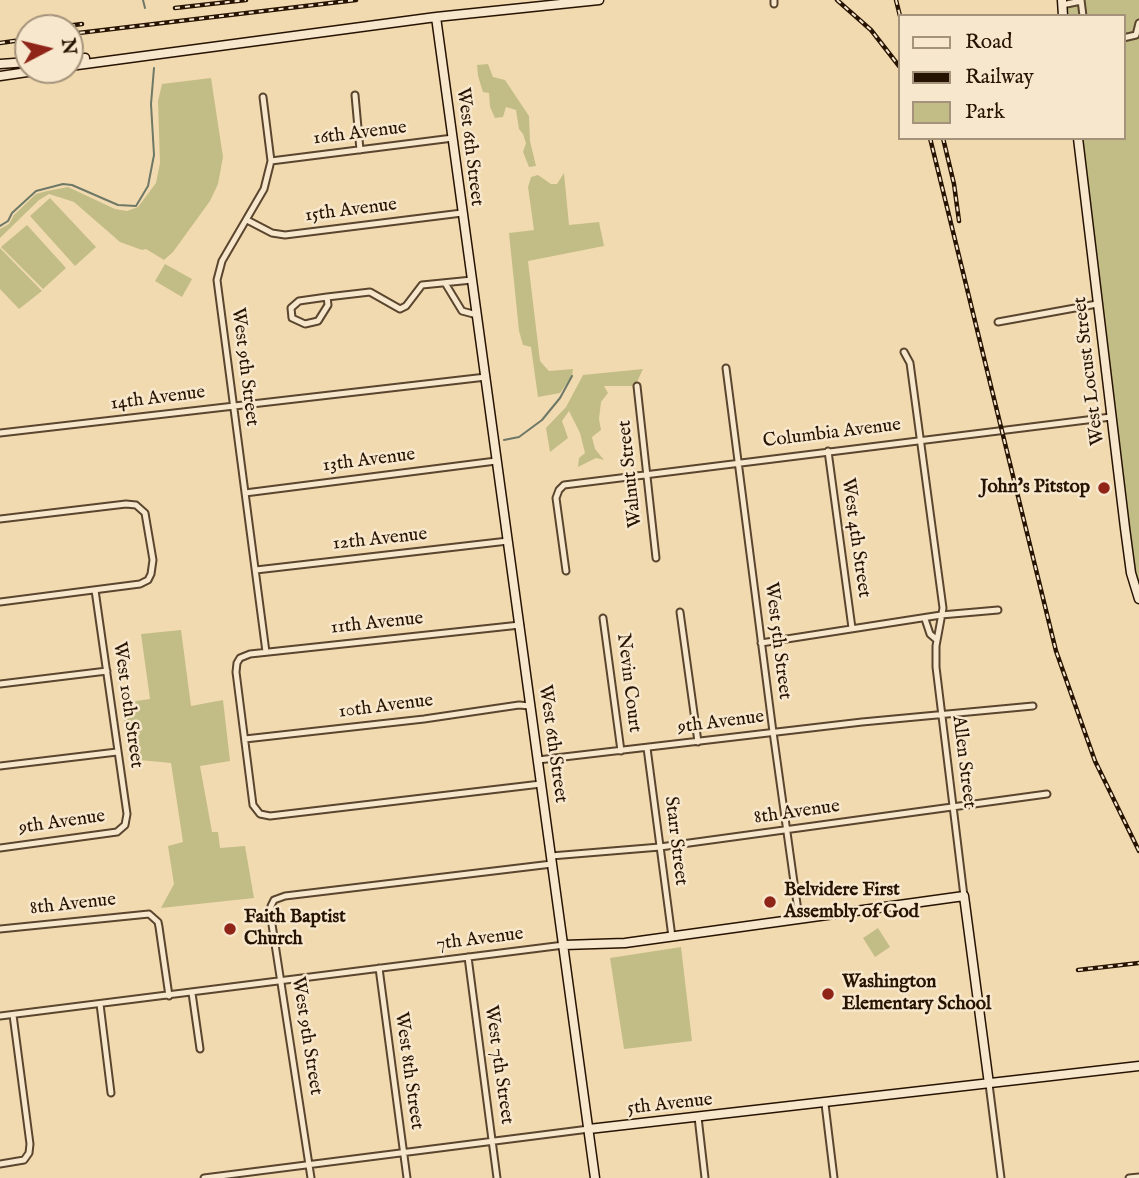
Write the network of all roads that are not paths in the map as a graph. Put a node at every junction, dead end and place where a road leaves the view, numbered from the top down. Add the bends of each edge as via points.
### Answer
1 (599, 0) edge
2 (1081, 1) edge
3 (1062, 2) edge
4 (436, 17) junction
5 (1139, 23) edge
6 (1125, 38) edge
7 (137, 55) junction
8 (84, 58) edge
9 (84, 64) edge
10 (355, 94) dead end
11 (263, 97) dead end
12 (453, 138) junction
13 (1078, 140) edge
14 (360, 150) junction
15 (271, 161) junction
16 (462, 214) junction
17 (247, 220) junction
18 (472, 280) junction
19 (444, 283) junction
20 (327, 297) junction
21 (1097, 304) junction
22 (477, 315) junction
23 (998, 322) dead end
24 (904, 352) dead end
25 (726, 368) dead end
26 (486, 377) junction
27 (637, 386) dead end
28 (232, 405) junction
29 (1111, 417) junction
30 (0, 433) edge
31 (921, 439) junction
32 (828, 451) junction
33 (496, 461) junction
34 (737, 462) junction
35 (646, 473) junction
36 (245, 493) junction
37 (0, 519) edge
38 (508, 541) junction
39 (656, 558) dead end
40 (256, 570) junction
41 (566, 571) dead end
42 (95, 590) junction
43 (1139, 598) edge
44 (0, 602) edge
45 (998, 610) dead end
46 (680, 612) dead end
47 (941, 615) junction
48 (603, 618) dead end
49 (925, 619) junction
50 (520, 625) junction
51 (852, 628) junction
52 (937, 640) junction
53 (761, 643) junction
54 (266, 652) junction
55 (107, 671) junction
56 (0, 684) edge
57 (530, 706) junction
58 (1033, 706) dead end
59 (941, 714) junction
60 (772, 733) junction
61 (244, 739) junction
62 (698, 742) junction
63 (647, 748) junction
64 (621, 751) junction
65 (117, 752) junction
66 (538, 760) junction
67 (0, 766) edge
68 (541, 784) junction
69 (1048, 794) dead end
70 (952, 807) junction
71 (125, 825) joint
72 (786, 830) junction
73 (660, 847) junction
74 (0, 848) edge
75 (552, 860) junction
76 (964, 896) junction
77 (274, 900) joint
78 (799, 918) junction
79 (0, 929) edge
80 (672, 937) junction
81 (564, 945) junction
82 (468, 957) junction
83 (379, 968) junction
84 (282, 981) junction
85 (192, 993) junction
86 (169, 996) junction
87 (100, 1004) junction
88 (13, 1015) junction
89 (0, 1016) edge
90 (200, 1049) dead end
91 (1139, 1066) edge
92 (989, 1084) junction
93 (111, 1093) dead end
94 (825, 1104) junction
95 (698, 1117) junction
96 (589, 1129) junction
97 (492, 1142) junction
98 (403, 1153) junction
99 (0, 1164) edge
100 (309, 1164) junction
101 (215, 1177) edge
102 (1139, 1177) edge
103 (204, 1178) edge
104 (311, 1178) edge
105 (407, 1178) edge
106 (497, 1178) edge
107 (595, 1178) edge
108 (705, 1178) edge
109 (834, 1178) edge
110 (1001, 1178) edge
111 (1129, 1178) edge

1 - 4 street
2 - 3 street
4 - 7 street
4 - 12 street, West 6th Street
5 - 6 street via 1136,35
7 - 8 street
7 - 9 street
10 - 14 street
11 - 15 street, West 9th Street
12 - 14 street, 16th Avenue
12 - 16 street, West 6th Street
13 - 21 street, West Locust Street
14 - 15 street, 16th Avenue
15 - 17 street, West 9th Street via 264,189
16 - 17 street, 15th Avenue via 285,235
16 - 18 street, West 6th Street
17 - 28 street, West 9th Street via 222,261 217,280
18 - 19 street
18 - 22 street, West 6th Street
19 - 20 street via 422,285 400,309 370,292
19 - 22 street via 462,311
20 - 20 street via 296,302 292,318 305,324 318,321 328,305
21 - 23 street
21 - 29 street, West Locust Street
22 - 26 street, West 6th Street
24 - 31 street, Allen Street via 911,363
25 - 34 street, West 5th Street
26 - 28 street, 14th Avenue
26 - 33 street, West 6th Street
27 - 35 street, Walnut Street
28 - 30 street, 14th Avenue
28 - 36 street, West 9th Street
29 - 31 street, Columbia Avenue
29 - 43 street, West Locust Street
31 - 32 street, Columbia Avenue
31 - 47 street, Allen Street
32 - 34 street, Columbia Avenue
32 - 51 street, West 4th Street
33 - 36 street, 13th Avenue
33 - 38 street, West 6th Street
34 - 35 street, Columbia Avenue
34 - 53 street, West 5th Street
35 - 39 street, Walnut Street
35 - 41 street, Columbia Avenue via 559,489 556,498
36 - 40 street, West 9th Street
37 - 42 street via 136,505 145,513 153,570 140,584
38 - 40 street, 12th Avenue
38 - 50 street, West 6th Street
40 - 54 street, West 9th Street
42 - 44 street
42 - 55 street, West 10th Street
45 - 47 street
46 - 62 street
47 - 49 street
47 - 52 street, Allen Street
48 - 64 street, Nevin Court
49 - 51 street
49 - 52 street
50 - 54 street, 11th Avenue
50 - 57 street, West 6th Street
51 - 53 street
52 - 59 street, Allen Street
53 - 60 street, West 5th Street
54 - 61 street, 11th Avenue via 239,659 236,672
55 - 56 street
55 - 65 street, West 10th Street
57 - 61 street, 10th Avenue
57 - 66 street, West 6th Street
58 - 59 street, 9th Avenue
59 - 60 street, 9th Avenue
59 - 70 street, Allen Street
60 - 62 street, 9th Avenue
60 - 72 street, West 5th Street
61 - 68 street via 253,805 260,814 270,816
62 - 63 street, 9th Avenue
63 - 64 street, 9th Avenue
63 - 73 street, Starr Street
64 - 66 street, 9th Avenue
65 - 67 street
65 - 71 street, West 10th Street
66 - 68 street, West 6th Street
68 - 75 street, West 6th Street
69 - 70 street, 8th Avenue
70 - 72 street, 8th Avenue
70 - 76 street, Allen Street
71 - 74 street, 9th Avenue via 117,832
72 - 73 street, 8th Avenue
72 - 78 street, West 5th Street
73 - 75 street, 8th Avenue
73 - 80 street, Starr Street
75 - 77 street, 8th Avenue
75 - 81 street, West 6th Street
76 - 78 street, 7th Avenue
76 - 92 street, Allen Street
77 - 84 street, West 9th Street via 271,918
78 - 80 street, 7th Avenue
79 - 86 street, 8th Avenue via 149,914 158,922
80 - 81 street, 7th Avenue
81 - 82 street, 7th Avenue
81 - 96 street, West 6th Street
82 - 83 street, 7th Avenue
82 - 97 street, West 7th Street
83 - 84 street, 7th Avenue
83 - 98 street, West 8th Street
84 - 85 street, 7th Avenue
84 - 100 street, West 9th Street
85 - 86 street, 7th Avenue
85 - 90 street
86 - 87 street, 7th Avenue
87 - 88 street, 7th Avenue
87 - 93 street
88 - 89 street, 7th Avenue
88 - 99 street via 30,1144 24,1160
91 - 92 street, 5th Avenue
92 - 94 street, 5th Avenue
92 - 110 street, Allen Street
94 - 95 street, 5th Avenue
94 - 109 street
95 - 96 street, 5th Avenue
95 - 108 street
96 - 97 street, 5th Avenue
96 - 107 street, West 6th Street
97 - 98 street, 5th Avenue
97 - 106 street, West 7th Street
98 - 100 street, 5th Avenue
98 - 105 street, West 8th Street
100 - 101 street, 5th Avenue
100 - 104 street, West 9th Street
101 - 103 street, 5th Avenue
102 - 111 street

